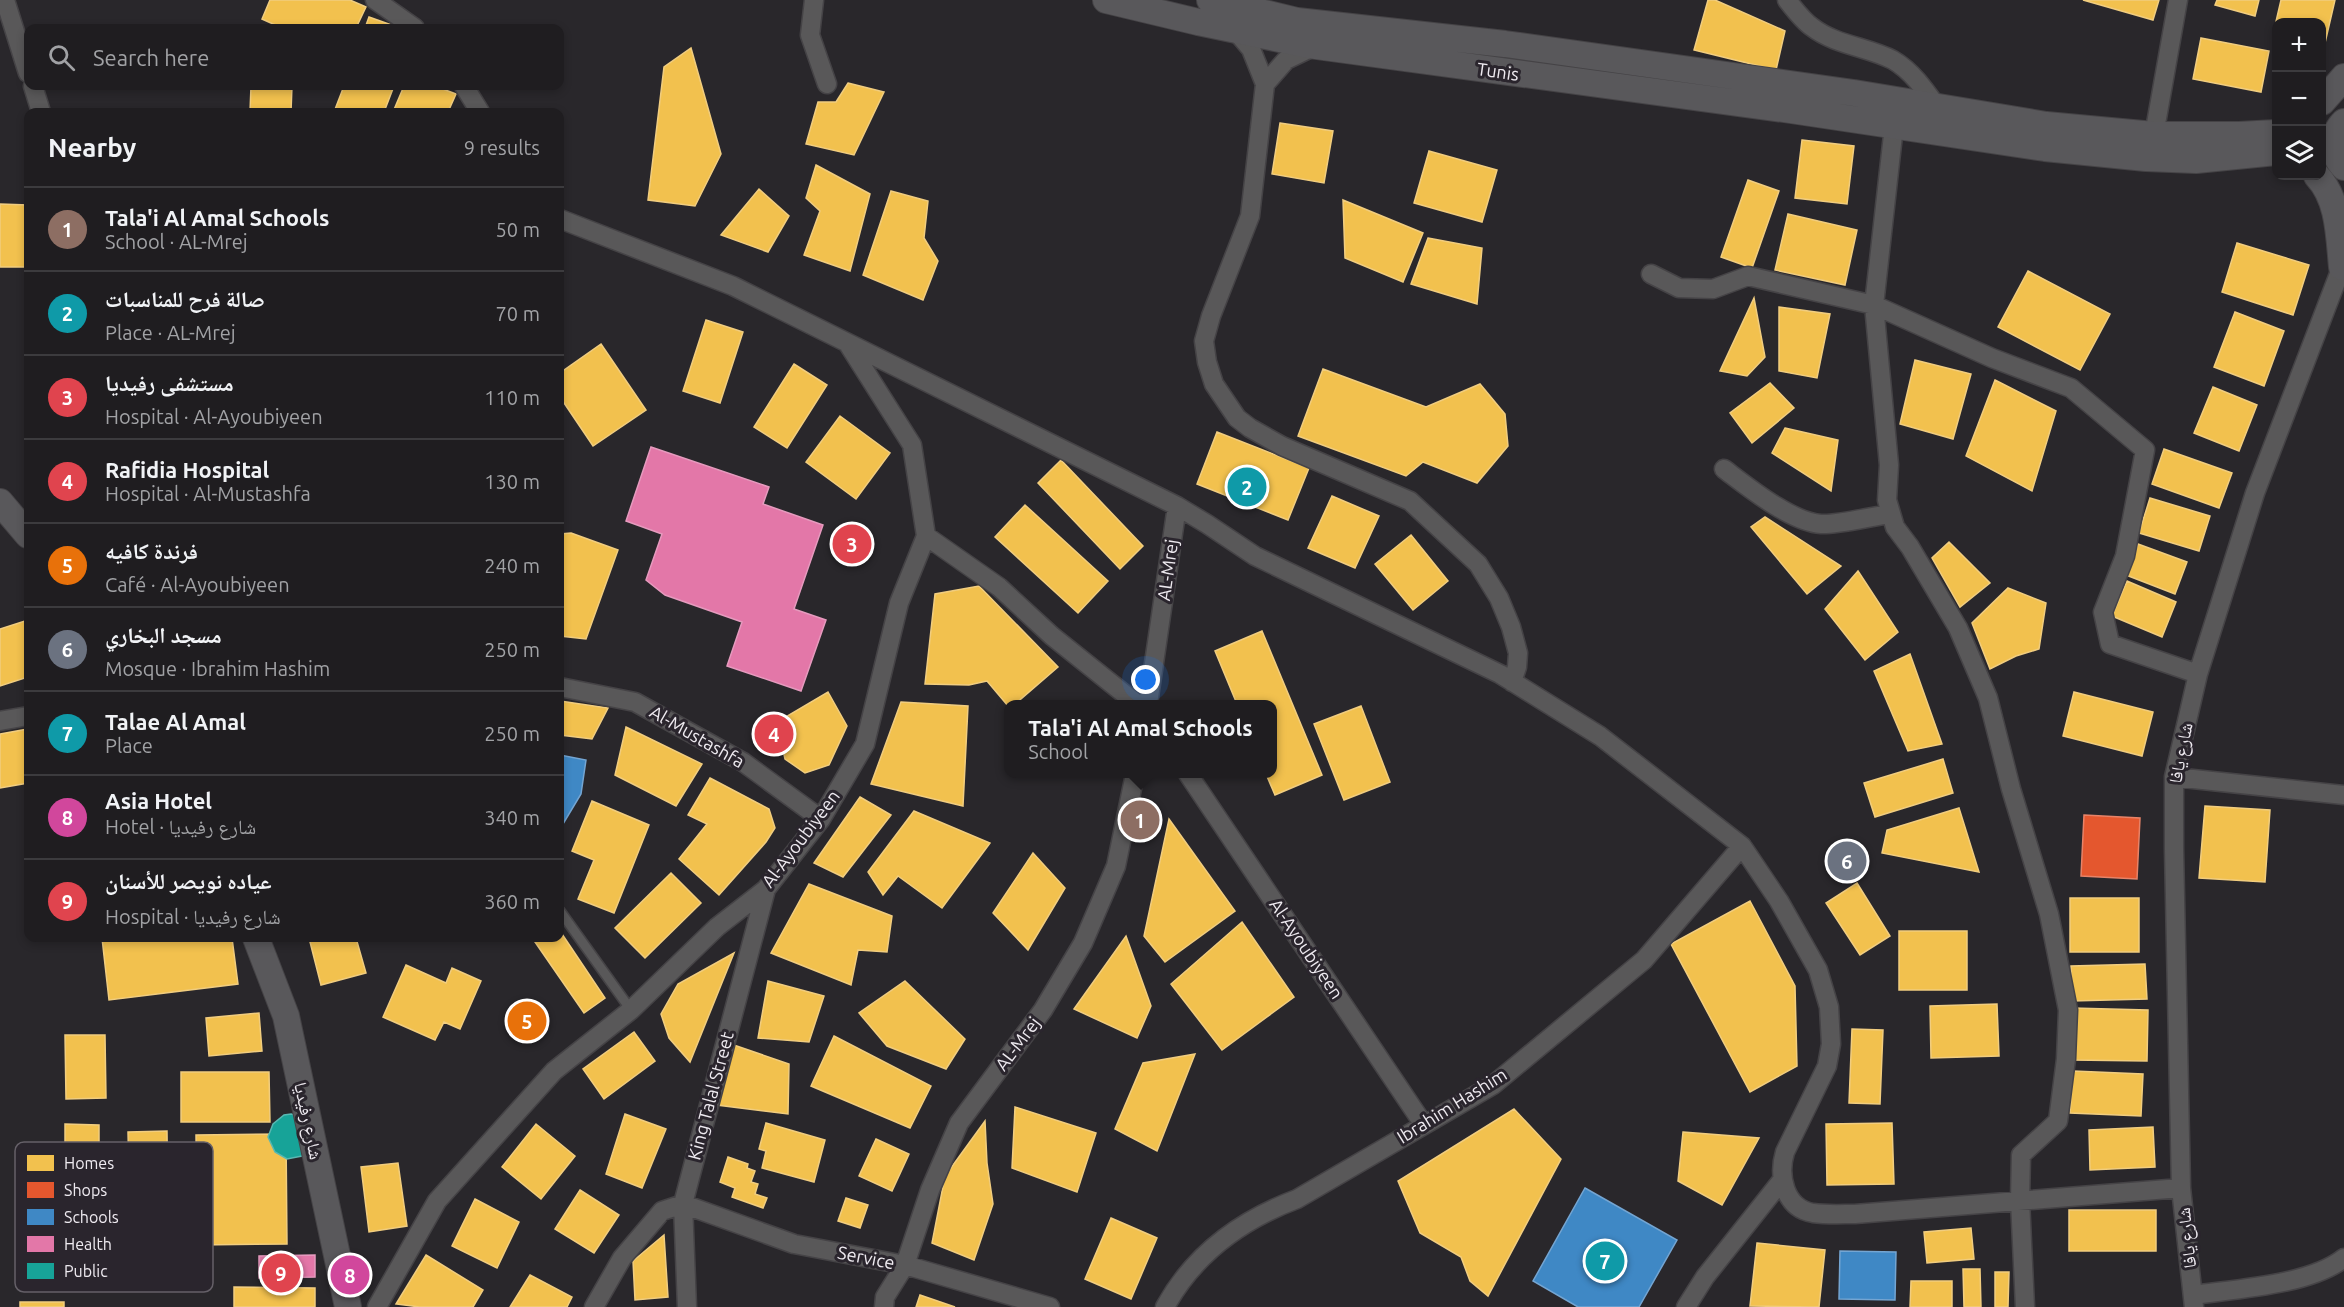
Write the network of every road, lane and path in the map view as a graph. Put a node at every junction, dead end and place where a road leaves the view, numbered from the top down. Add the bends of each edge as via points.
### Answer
1 (5, 0) edge
2 (375, 0) edge
3 (814, 0) edge
4 (1106, 0) edge
5 (1210, 0) edge
6 (1787, 0) edge
7 (2178, 0) edge
8 (409, 24) edge
9 (1235, 30) junction
10 (1315, 46) junction
11 (24, 60) edge
12 (2344, 77) edge
13 (827, 84) dead end
14 (1265, 84) junction
15 (34, 90) edge
16 (466, 90) edge
17 (2326, 97) edge
18 (1937, 107) junction
19 (40, 108) edge
20 (478, 108) edge
21 (2338, 123) edge
22 (1894, 126) junction
23 (2154, 135) junction
24 (2272, 144) edge
25 (2272, 144) edge
26 (2335, 161) edge
27 (2321, 180) edge
28 (564, 221) edge
29 (2343, 264) edge
30 (1651, 274) dead end
31 (1874, 305) junction
32 (848, 344) junction
33 (1724, 469) dead end
34 (0, 502) edge
35 (1177, 506) junction
36 (1891, 513) junction
37 (24, 531) edge
38 (926, 536) junction
39 (2198, 674) junction
40 (1512, 682) junction
41 (564, 688) edge
42 (1131, 700) edge
43 (1149, 700) edge
44 (24, 717) edge
45 (0, 721) edge
46 (2174, 777) junction
47 (1134, 778) edge
48 (1191, 778) edge
49 (2344, 795) edge
50 (821, 819) junction
51 (1742, 846) junction
52 (766, 889) junction
53 (564, 918) edge
54 (257, 942) edge
55 (631, 1010) junction
56 (1424, 1125) junction
57 (1782, 1180) junction
58 (2181, 1188) junction
59 (2020, 1200) junction
60 (683, 1204) junction
61 (2344, 1258) edge
62 (905, 1265) junction
63 (2193, 1301) edge
64 (348, 1307) edge
65 (377, 1307) edge
66 (594, 1307) edge
67 (687, 1307) edge
68 (884, 1307) edge
69 (1050, 1307) edge
70 (1165, 1307) edge
71 (1686, 1307) edge
72 (2025, 1307) edge

1 - 11 street
2 - 8 street
3 - 13 street via 810,35
4 - 9 main road, Tunis
5 - 18 main road via 1297,21 1505,44
6 - 18 street via 1812,27 1886,57 1909,71
7 - 23 street
9 - 10 main road, Tunis
9 - 14 street via 1251,49
10 - 14 street via 1286,60
10 - 22 main road, Tunis
12 - 17 main road
14 - 40 street via 1250,216 1204,341 1214,384 1237,418 1250,428 1282,446 1410,501 1478,564 1511,627 1518,653
15 - 19 street
16 - 20 street
18 - 23 main road via 2046,126
21 - 26 main road
22 - 25 main road, Tunis via 2146,158 2196,160
22 - 31 street
23 - 24 main road
27 - 29 main road via 2330,193
28 - 32 street via 733,286
29 - 39 street, شارع يافا via 2255,493
30 - 31 street via 1679,288 1713,289 1748,276
31 - 36 street
31 - 39 street via 1992,358 2071,388 2145,450 2125,556 2103,612 2110,644
32 - 35 street
32 - 38 street via 912,445
33 - 36 street via 1762,497 1800,518 1821,524
34 - 37 main road
35 - 40 street via 1255,556
35 - 43 street, AL-Mrej
36 - 59 street via 1895,527 1958,628 1988,698 2049,914 2068,1010 2058,1121 2021,1155
38 - 42 street via 999,587
38 - 50 street, Al-Ayoubiyeen via 899,603 866,744
39 - 46 street, شارع يافا
40 - 51 street via 1600,736
41 - 50 street, Al-Mustashfa via 635,702 743,762
44 - 45 street
46 - 49 street
46 - 58 street, شارع يافا
47 - 62 street, AL-Mrej via 1116,866 1083,943 1043,1010 959,1123 930,1190
48 - 56 street, Al-Ayoubiyeen
50 - 52 street, Al-Ayoubiyeen
51 - 56 street, Ibrahim Hashim via 1644,960 1493,1085
51 - 57 street via 1818,970 1829,1007 1831,1044 1827,1066 1785,1152
52 - 55 street, Al-Ayoubiyeen via 717,927
52 - 60 street, King Talal Street
53 - 55 lane
54 - 64 main road, شارع رفيديا via 285,1016
55 - 65 street, Al-Ayoubiyeen via 554,1071 437,1201
56 - 70 street, Ibrahim Hashim via 1297,1199 1232,1231 1198,1261
57 - 59 street via 1787,1194 1810,1213 1856,1214
57 - 71 street via 1704,1276
58 - 59 street
58 - 63 street, شارع يافا
59 - 72 street
60 - 62 street, Service via 794,1244
60 - 66 street via 662,1211 622,1258
60 - 67 street, King Talal Street
61 - 63 street via 2302,1278
62 - 68 street, AL-Mrej via 885,1297
62 - 69 street, Service

